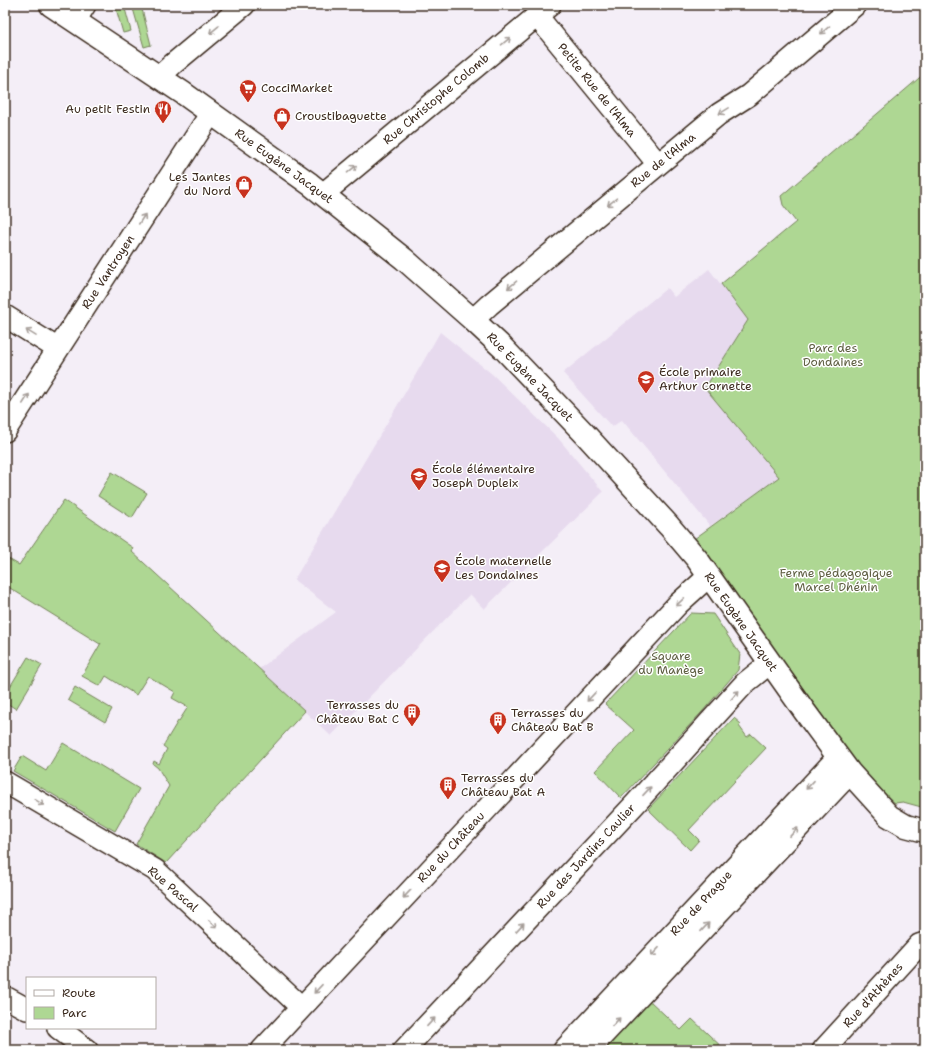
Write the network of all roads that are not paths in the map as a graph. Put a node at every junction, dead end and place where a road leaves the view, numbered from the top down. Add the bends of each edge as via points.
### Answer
1 (51, 5) edge
2 (244, 5) edge
3 (855, 5) edge
4 (543, 10) edge
5 (80, 13) edge
6 (159, 77) junction
7 (211, 113) junction
8 (658, 164) junction
9 (322, 194) junction
10 (5, 316) edge
11 (474, 320) junction
12 (58, 349) junction
13 (5, 432) edge
14 (709, 576) junction
15 (770, 663) junction
16 (844, 765) junction
17 (5, 782) edge
18 (925, 831) edge
19 (925, 943) edge
20 (5, 996) edge
21 (301, 1007) junction
22 (26, 1009) edge
23 (59, 1029) edge
24 (87, 1050) edge
25 (262, 1050) edge
26 (404, 1050) edge
27 (564, 1050) edge
28 (589, 1050) edge
29 (823, 1050) edge

1 - 5 street, Rue Eugène Jacquet
2 -> 6 street
3 -> 8 street, Rue de l'Alma via 749,95 719,114
4 - 8 street, Petite Rue de l'Alma
9 -> 4 street, Rue Christophe Colomb
5 - 6 street, Rue Eugène Jacquet
6 - 7 street, Rue Eugène Jacquet
7 - 9 street, Rue Eugène Jacquet
12 -> 7 street, Rue Vantroyen
8 -> 11 street, Rue de l'Alma via 488,305
9 - 11 street, Rue Eugène Jacquet
12 -> 10 street
11 - 14 street, Rue Eugène Jacquet via 658,513
13 -> 12 street, Rue Vantroyen
14 - 15 street, Rue Eugène Jacquet
14 -> 21 street, Rue du Château via 678,604
15 - 16 street, Rue Eugène Jacquet
26 -> 15 street, Rue des Jardins Caulier via 745,684
16 - 18 street, Rue Eugène Jacquet via 889,816 906,826
16 -> 27 street, Rue de Prague
28 -> 16 street, Rue de Prague
17 -> 21 street, Rue Pascal via 154,870
19 - 29 street, Rue d'Athènes via 919,945
20 - 22 street
21 - 25 street, Rue du Château
23 - 24 street

